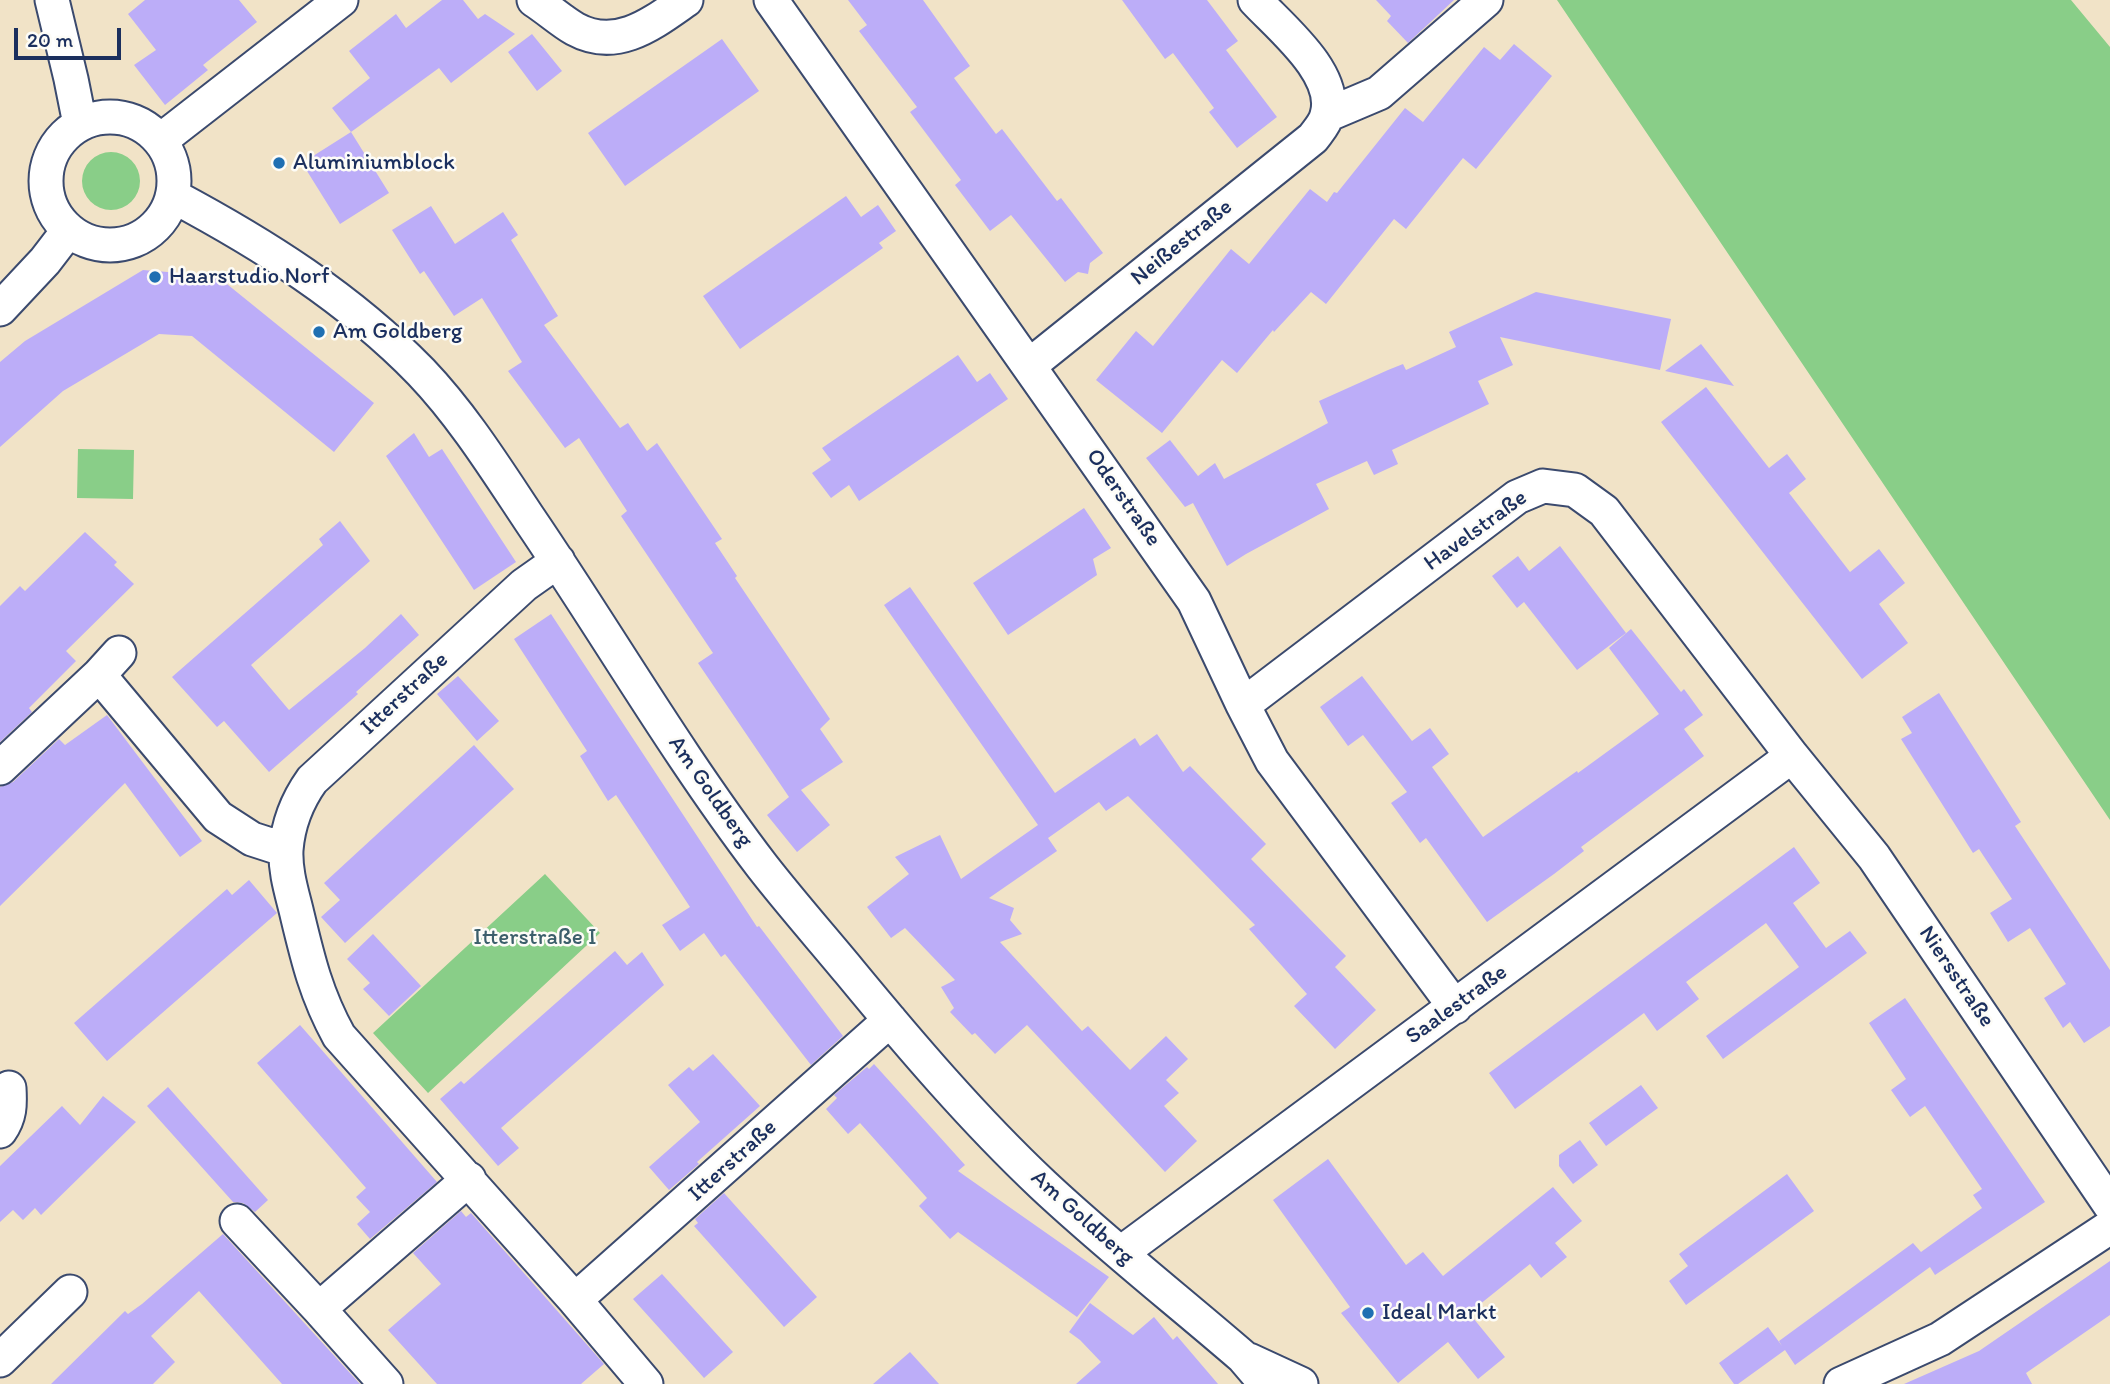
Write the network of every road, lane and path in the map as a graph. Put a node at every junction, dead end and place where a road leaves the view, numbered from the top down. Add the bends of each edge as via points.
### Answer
1 (52, 0) edge
2 (341, 0) edge
3 (534, 0) edge
4 (686, 0) edge
5 (771, 0) edge
6 (1255, 0) edge
7 (1486, 0) edge
8 (1327, 115) junction
9 (80, 124) junction
10 (161, 140) junction
11 (173, 196) junction
12 (68, 231) junction
13 (0, 309) edge
14 (1030, 365) junction
15 (558, 561) junction
16 (1243, 705) junction
17 (1792, 756) junction
18 (0, 768) edge
19 (286, 850) junction
20 (1455, 1007) junction
21 (890, 1020) junction
22 (9, 1088) dead end
23 (0, 1131) edge
24 (469, 1180) junction
25 (2110, 1205) edge
26 (237, 1221) dead end
27 (2110, 1227) edge
28 (1121, 1253) junction
29 (70, 1292) dead end
30 (576, 1300) junction
31 (319, 1309) junction
32 (1243, 1357) junction
33 (0, 1360) edge
34 (386, 1384) edge
35 (646, 1384) edge
36 (1266, 1384) edge
37 (1301, 1384) edge
38 (1840, 1384) edge

1 - 9 street
2 - 10 street
3 - 4 street via 576,30 607,38 642,30
5 - 14 street, Oderstraße
6 - 8 street via 1319,70 1329,99
7 - 8 street via 1379,93
8 - 14 street, Neißestraße via 1313,138
9 - 10 street via 96,118 132,120
9 - 12 street via 51,154 46,174 47,195
10 - 11 street via 171,157
11 - 12 street via 157,225 130,243 109,246
11 - 15 street, Am Goldberg via 300,270 368,322 422,373 469,429
12 - 13 street
14 - 16 street, Oderstraße via 1194,601
15 - 19 street, Itterstraße via 491,614 312,780 299,799
15 - 21 street, Am Goldberg via 707,792
16 - 17 street, Havelstraße via 1517,497 1543,486 1575,490 1604,512
16 - 20 street, Oderstraße via 1272,761
17 - 20 street, Saalestraße
17 - 25 street, Niersstraße via 1874,857
18 - 19 street via 109,664 218,817 252,839
19 - 24 street, Itterstraße via 312,976 339,1036
20 - 28 street, Saalestraße
21 - 28 street, Am Goldberg via 1016,1158
21 - 30 street, Itterstraße
22 - 23 street via 8,1120
24 - 30 street, Itterstraße
24 - 31 street
26 - 31 street
27 - 38 street via 1940,1339
28 - 32 street, Am Goldberg
29 - 33 street
30 - 35 street, Itterstraße
31 - 34 street
32 - 36 street, Am Goldberg
32 - 37 street

